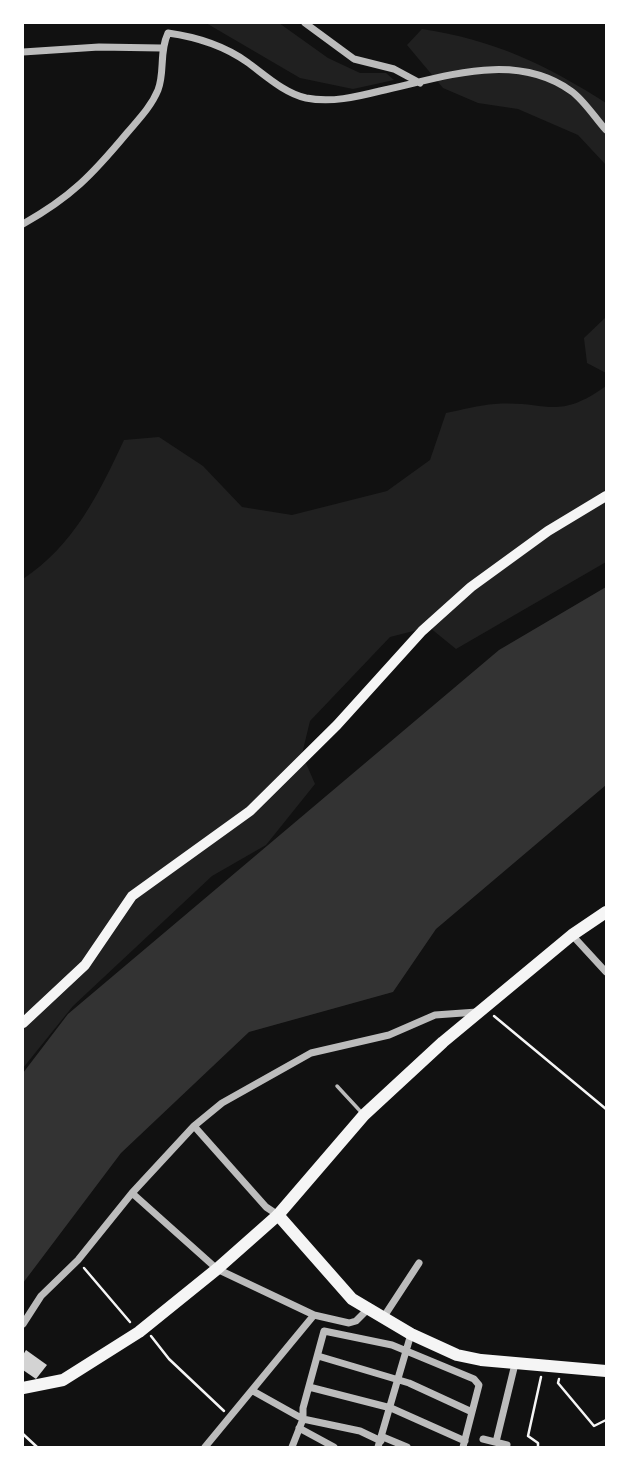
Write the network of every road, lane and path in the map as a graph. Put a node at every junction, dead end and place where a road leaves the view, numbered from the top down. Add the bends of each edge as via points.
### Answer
1 (305, 23) edge
2 (161, 48) junction
3 (23, 52) edge
4 (420, 83) junction
5 (606, 130) edge
6 (23, 224) edge
7 (606, 496) edge
8 (606, 912) edge
9 (572, 935) junction
10 (606, 972) edge
11 (481, 1009) junction
12 (23, 1023) edge
13 (337, 1086) dead end
14 (606, 1109) edge
15 (364, 1115) junction
16 (194, 1126) junction
17 (132, 1193) junction
18 (278, 1215) junction
19 (78, 1260) junction
20 (419, 1262) dead end
21 (216, 1269) junction
22 (366, 1311) junction
23 (314, 1315) junction
24 (382, 1319) junction
25 (23, 1324) edge
26 (142, 1330) junction
27 (411, 1334) junction
28 (406, 1350) junction
29 (318, 1356) junction
30 (515, 1364) junction
31 (546, 1364) junction
32 (562, 1365) junction
33 (606, 1371) edge
34 (398, 1380) junction
35 (309, 1387) junction
36 (23, 1388) edge
37 (253, 1391) junction
38 (391, 1408) junction
39 (472, 1412) junction
40 (230, 1417) junction
41 (303, 1419) junction
42 (606, 1420) edge
43 (299, 1428) junction
44 (23, 1434) edge
45 (484, 1439) dead end
46 (381, 1442) edge
47 (496, 1442) junction
48 (464, 1444) edge
49 (507, 1445) dead end
50 (37, 1447) edge
51 (205, 1447) edge
52 (292, 1447) edge
53 (334, 1447) edge
54 (407, 1447) edge
55 (538, 1447) edge

1 - 4 street via 354,59 394,69
2 - 3 street
2 - 4 street via 168,33 193,36 222,47 305,98 341,100
2 - 6 street via 159,88 150,105 91,176 61,202
4 - 5 street via 483,69 546,76 573,92
7 - 12 main road via 471,587 422,631 250,811 132,896 85,965
8 - 9 main road
9 - 10 street
9 - 11 main road
11 - 14 path
11 - 15 main road
11 - 16 street via 435,1015 389,1035 311,1053 222,1103
13 - 15 lane
15 - 18 main road
16 - 17 street
16 - 18 street
17 - 19 street
17 - 21 street
18 - 21 main road
18 - 22 main road
19 - 25 street via 41,1296
19 - 26 path
20 - 24 street
21 - 23 street
21 - 26 main road
22 - 23 street via 349,1323
22 - 24 main road
23 - 37 street
24 - 27 main road
26 - 36 main road via 63,1380
26 - 40 path
27 - 28 street
27 - 30 main road via 457,1354
28 - 29 street via 324,1331
28 - 34 street
28 - 39 street via 474,1379 479,1385
29 - 34 street
29 - 35 street
30 - 31 main road
30 - 47 street
31 - 32 main road
31 - 55 path via 528,1436
32 - 33 main road
32 - 42 path via 558,1383 594,1426
34 - 38 street
34 - 39 street
35 - 38 street
35 - 41 street
37 - 40 street
37 - 41 street
38 - 46 street
38 - 48 street
39 - 48 street
40 - 51 street
41 - 43 street
41 - 46 street via 360,1431
43 - 52 street
43 - 53 street
44 - 50 path
45 - 47 street
46 - 54 street
47 - 49 street

